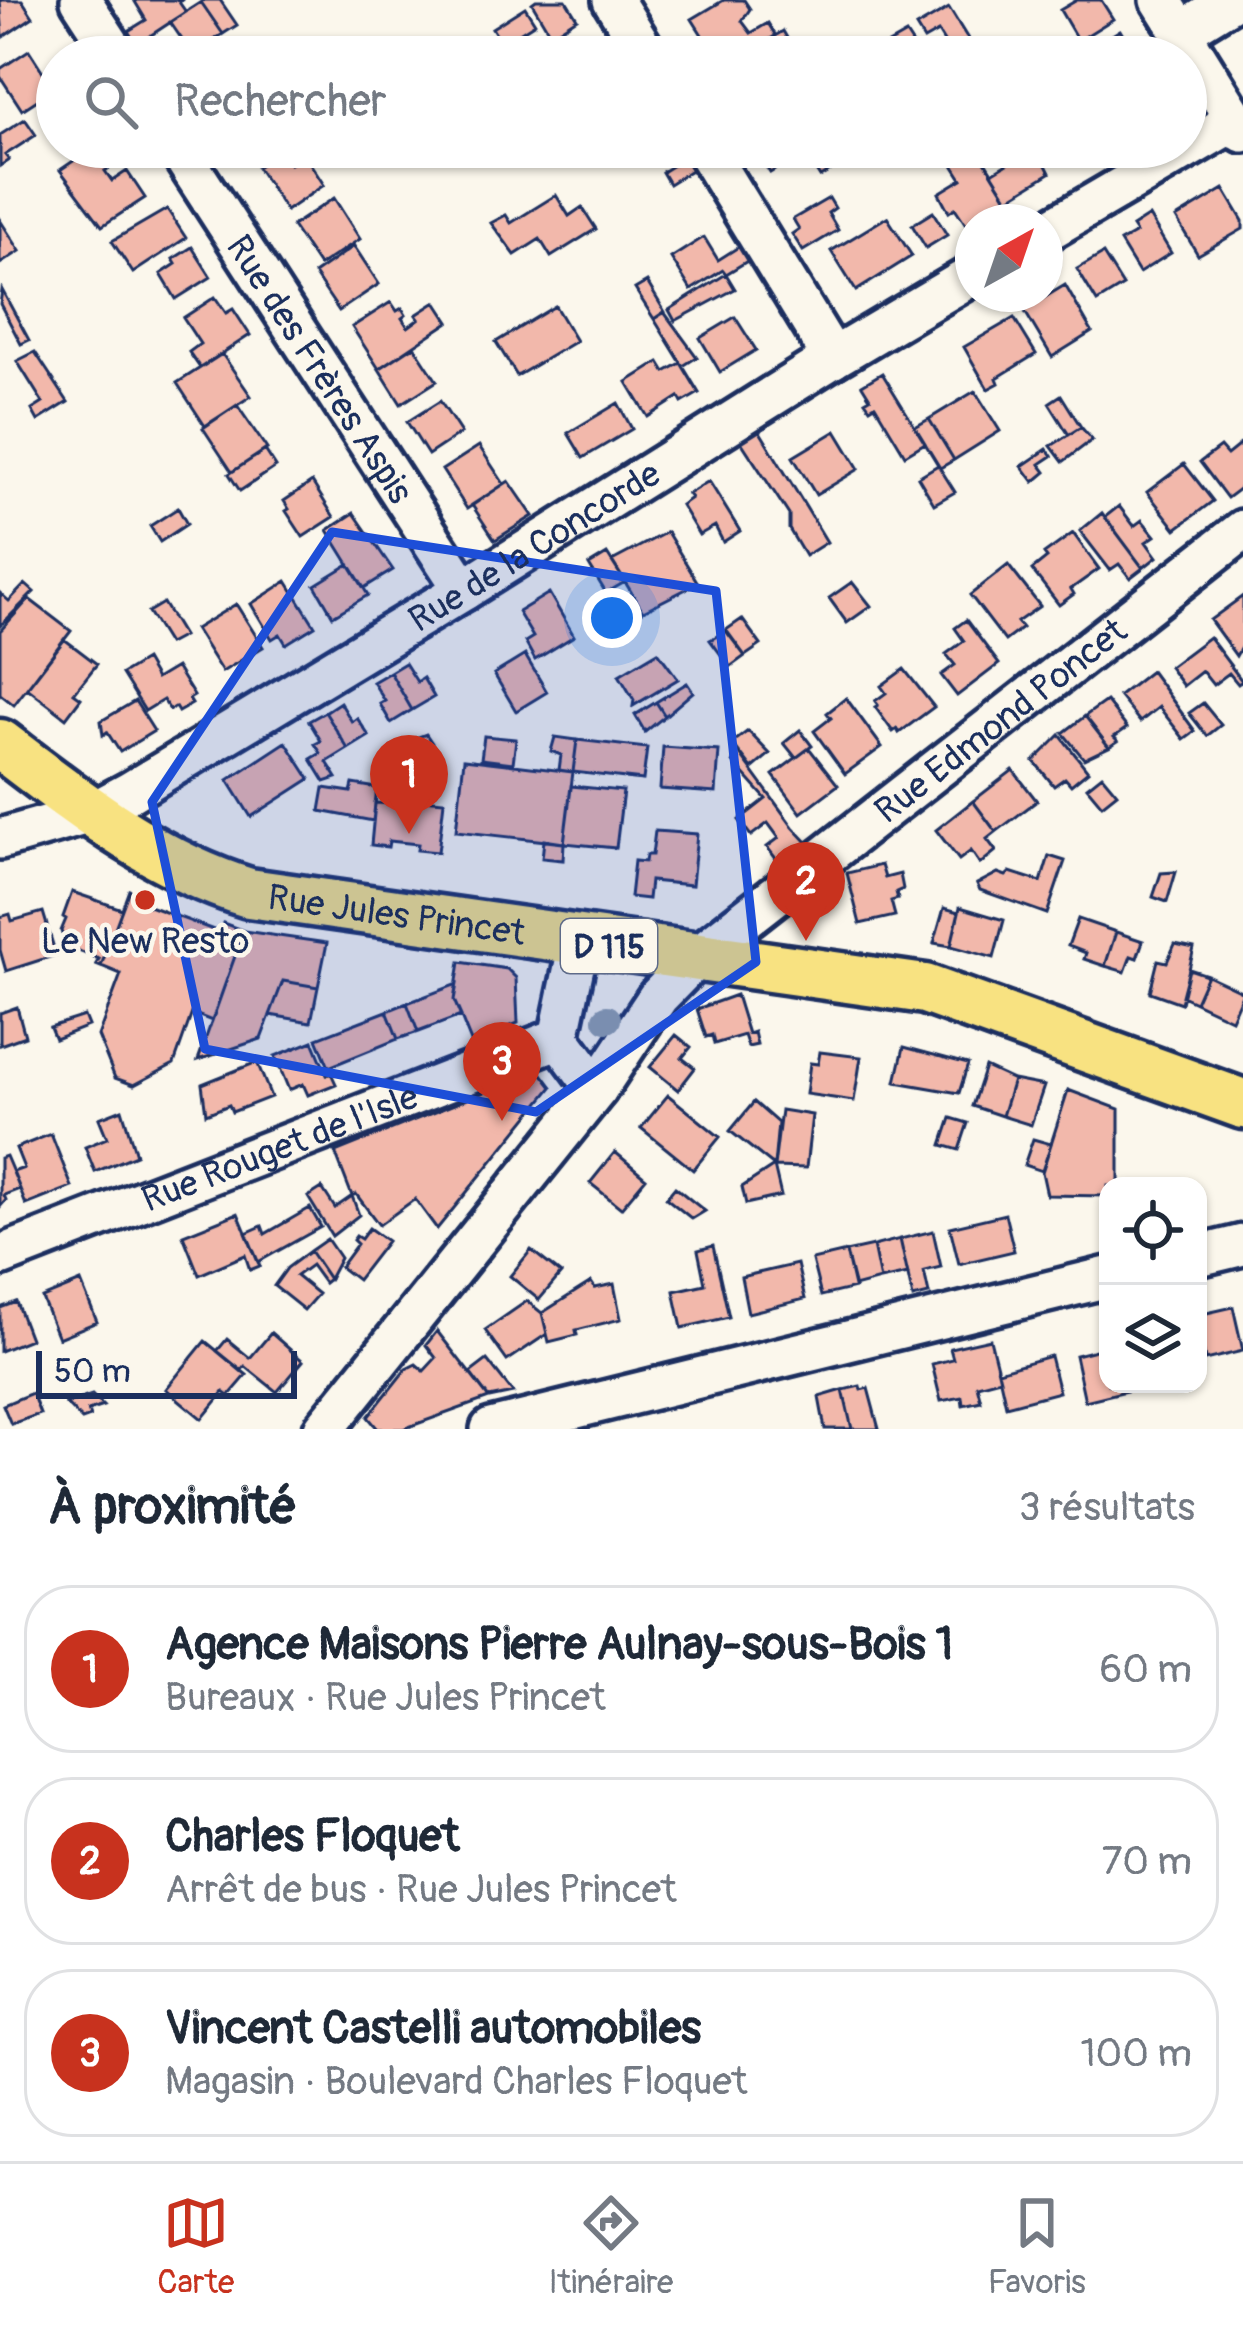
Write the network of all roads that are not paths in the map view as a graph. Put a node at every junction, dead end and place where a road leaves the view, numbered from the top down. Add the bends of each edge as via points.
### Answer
1 (81, 0) edge
2 (614, 0) edge
3 (1232, 0) edge
4 (1171, 16) edge
5 (104, 36) edge
6 (635, 36) edge
7 (1207, 74) edge
8 (1239, 126) edge
9 (1207, 143) edge
10 (191, 168) edge
11 (717, 168) edge
12 (1162, 168) edge
13 (1063, 222) edge
14 (955, 286) edge
15 (833, 358) junction
16 (1243, 530) edge
17 (464, 590) junction
18 (0, 744) edge
19 (91, 813) junction
20 (0, 839) edge
21 (579, 943) junction
22 (699, 955) junction
23 (559, 1038) junction
24 (597, 1089) junction
25 (1243, 1104) edge
26 (1243, 1245) edge
27 (1207, 1254) edge
28 (0, 1256) edge
29 (1099, 1279) edge
30 (516, 1425) edge
31 (329, 1426) edge

1 - 5 street
2 - 6 street
3 - 4 street
7 - 8 street
8 - 9 street
10 - 17 street, Rue des Frères Aspis
11 - 15 street
12 - 13 street
14 - 15 street, Rue de la Concorde
15 - 17 street, Rue de la Concorde
16 - 22 street, Rue Edmond Poncet
17 - 19 street, Rue de la Concorde
18 - 19 main road, Rue Jules Princet / D 115
19 - 20 street, Rue de la Concorde
19 - 21 main road, Rue Jules Princet / D 115 via 199,878 248,893
21 - 22 main road, Rue Jules Princet / D 115
21 - 23 street
22 - 24 street, Rue Edmond Poncet via 658,997
22 - 25 main road, Rue Jules Princet / D 115 via 925,989
23 - 24 street
23 - 28 street, Rue Rouget de l'Isle
24 - 31 street, Rue Edmond Poncet
26 - 27 street
29 - 30 street

